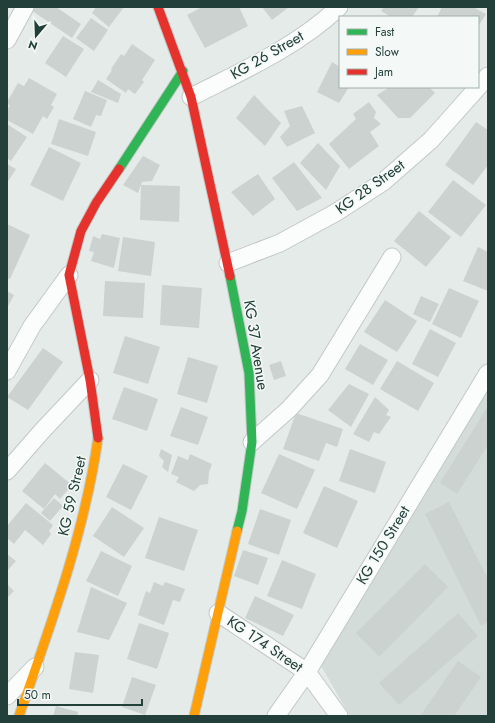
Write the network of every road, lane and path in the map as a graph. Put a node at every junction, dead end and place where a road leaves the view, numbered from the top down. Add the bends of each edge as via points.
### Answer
1 (25, 7) edge
2 (158, 7) edge
3 (338, 7) edge
4 (7, 40) edge
5 (182, 71) junction
6 (488, 76) edge
7 (479, 86) edge
8 (477, 88) edge
9 (191, 97) junction
10 (392, 258) dead end
11 (228, 263) junction
12 (69, 275) junction
13 (7, 371) edge
14 (488, 373) edge
15 (90, 380) junction
16 (252, 442) junction
17 (7, 471) edge
18 (218, 613) junction
19 (35, 667) junction
20 (307, 672) junction
21 (7, 696) edge
22 (18, 716) edge
23 (194, 716) edge
24 (276, 716) edge
25 (339, 716) edge

1 - 4 street
2 - 5 street, KG 37 Avenue
3 - 9 street, KG 26 Street via 306,33 266,58
5 - 9 street, KG 37 Avenue
5 - 12 street via 96,203 81,231
6 - 7 street, KG 28 Street
8 - 11 street, KG 28 Street via 431,140 383,182 335,213 280,243
9 - 11 street, KG 37 Avenue
10 - 16 street via 320,375 289,409
11 - 16 street, KG 37 Avenue via 249,373
12 - 13 street via 32,326
12 - 15 street, KG 59 Street
14 - 20 street, KG 150 Street
15 - 17 street
15 - 19 street, KG 59 Street via 98,436 94,466 71,559
16 - 18 street, KG 37 Avenue via 242,511
18 - 20 street, KG 174 Street
18 - 23 street, KG 37 Avenue
19 - 21 street
19 - 22 street, KG 59 Street
20 - 24 street, KG 150 Street
20 - 25 street, KG 174 Street

